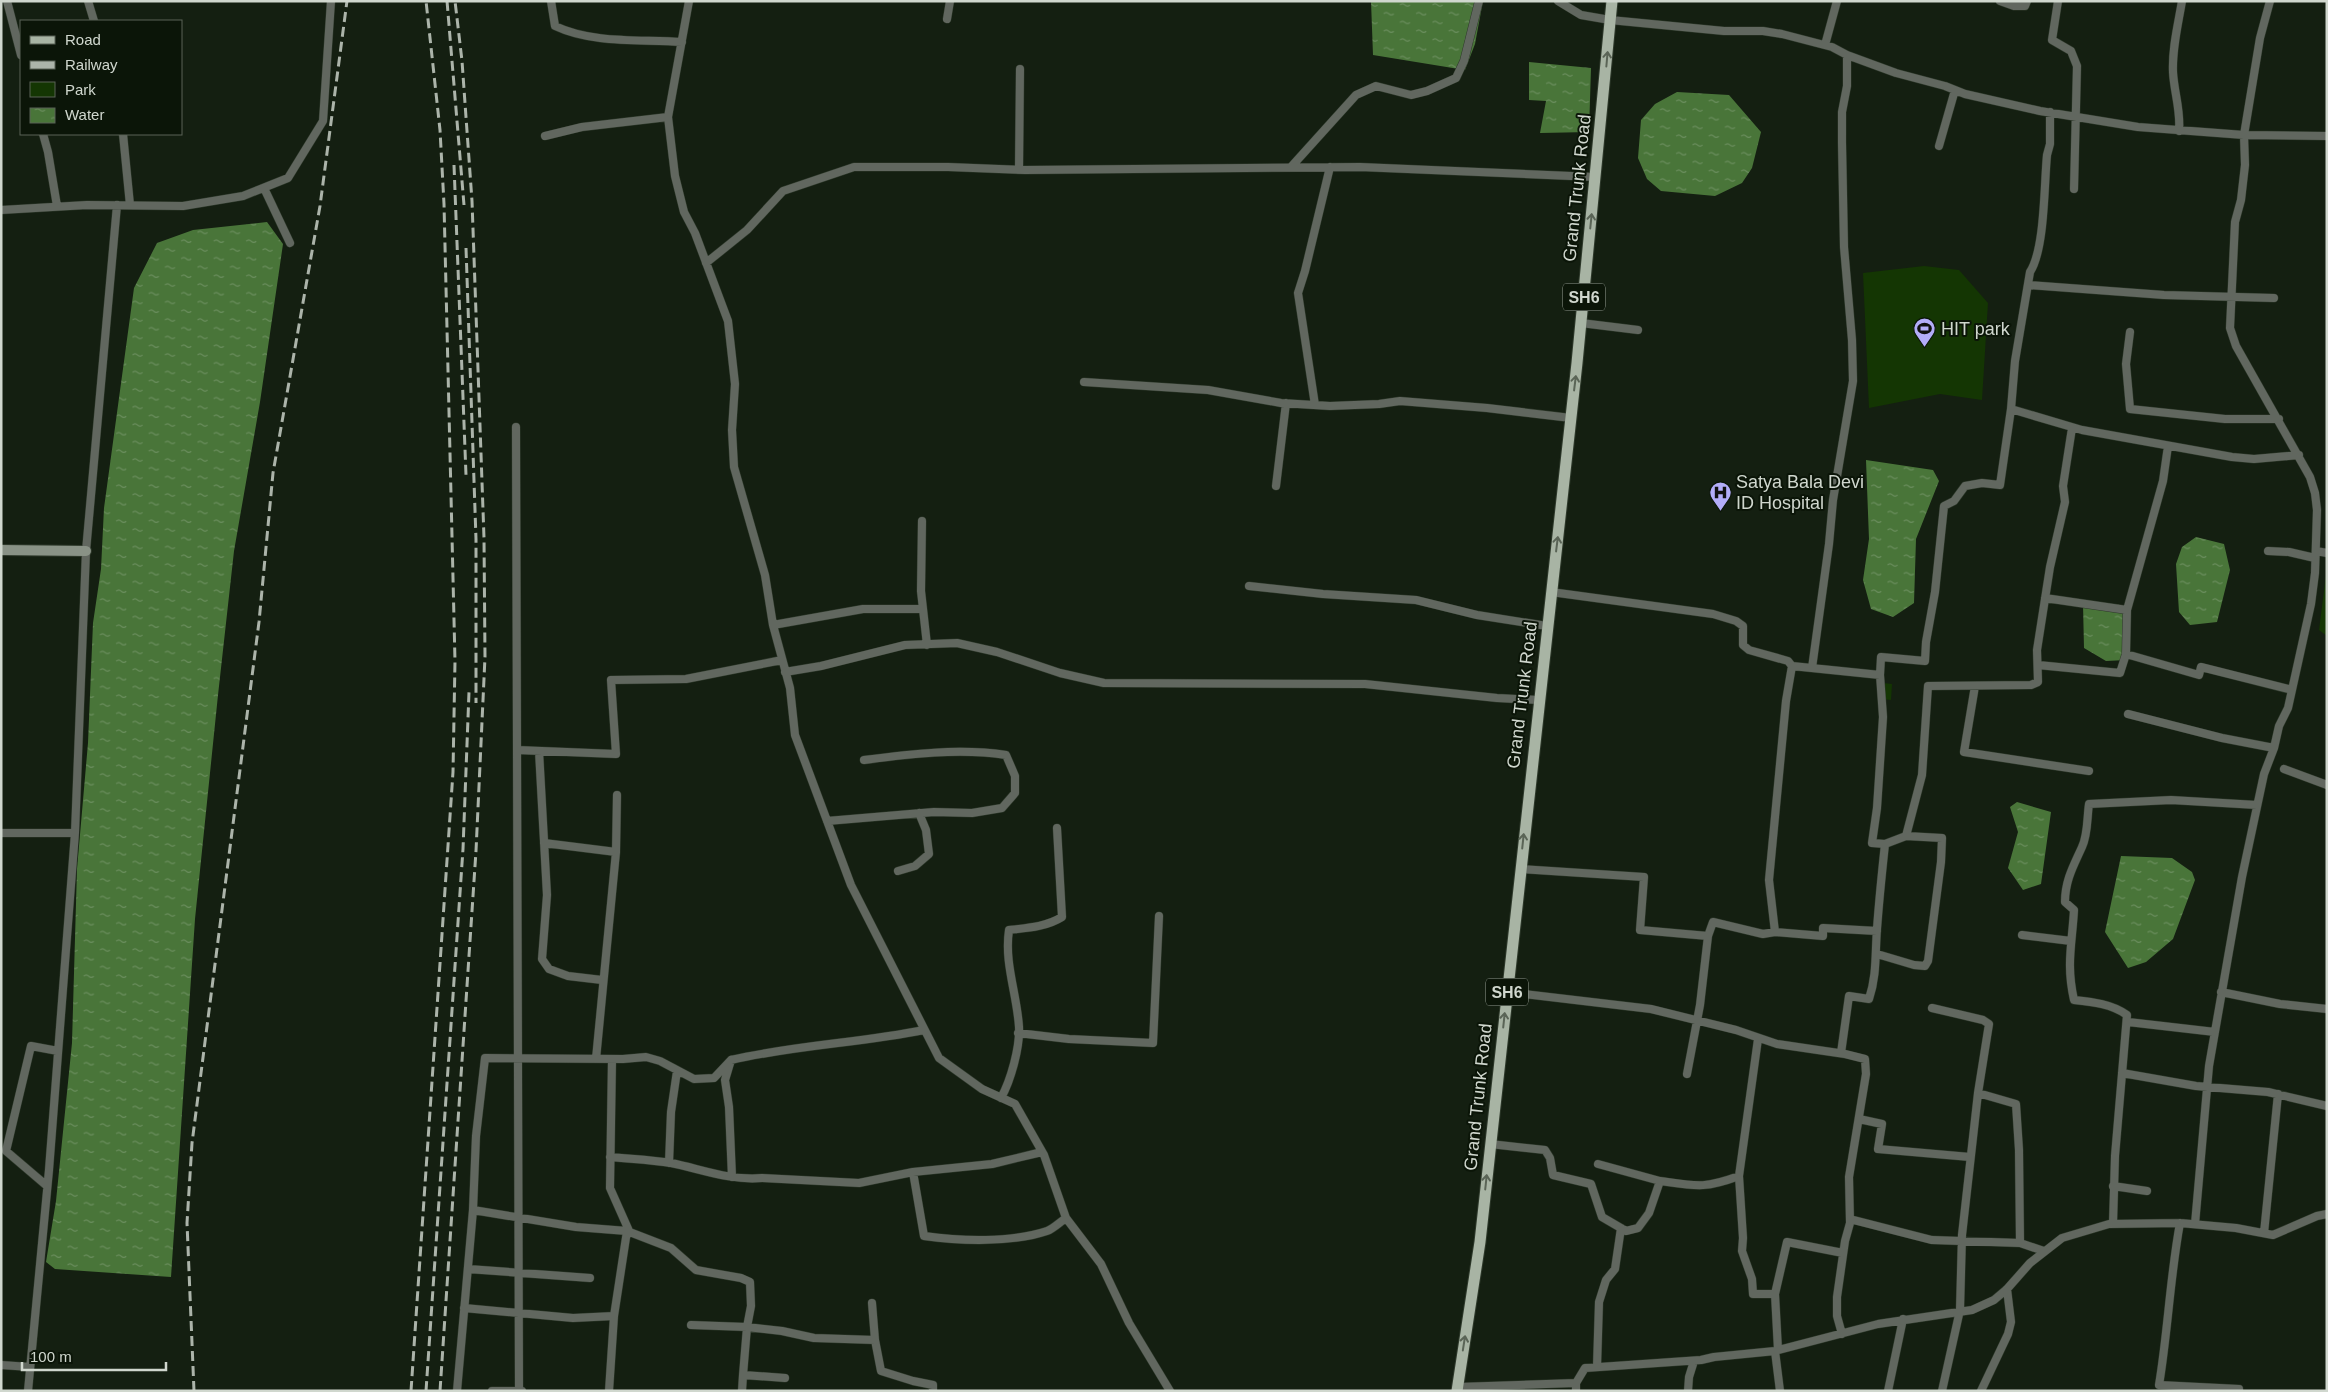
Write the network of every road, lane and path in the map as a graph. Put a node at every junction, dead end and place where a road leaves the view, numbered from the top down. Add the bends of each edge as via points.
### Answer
1 (7, 1) edge
2 (88, 1) edge
3 (331, 1) edge
4 (551, 1) edge
5 (689, 1) edge
6 (950, 1) edge
7 (1480, 1) edge
8 (1558, 1) edge
9 (1612, 1) edge
10 (1837, 1) edge
11 (2000, 1) edge
12 (2027, 1) edge
13 (2058, 1) edge
14 (2182, 1) edge
15 (2270, 1) edge
16 (947, 19) dead end
17 (94, 20) edge
18 (1610, 20) junction
19 (682, 42) junction
20 (1825, 45) junction
21 (20, 51) edge
22 (1847, 55) junction
23 (1020, 69) dead end
24 (1955, 90) junction
25 (2050, 112) junction
26 (668, 117) junction
27 (2077, 117) junction
28 (2179, 131) junction
29 (43, 135) edge
30 (123, 135) edge
31 (2244, 135) junction
32 (545, 136) dead end
33 (2327, 136) edge
34 (1939, 146) dead end
35 (1291, 167) junction
36 (1330, 167) junction
37 (1019, 170) junction
38 (1595, 177) junction
39 (264, 188) junction
40 (2074, 189) dead end
41 (117, 205) junction
42 (130, 205) junction
43 (57, 206) junction
44 (1, 210) edge
45 (290, 242) dead end
46 (706, 263) junction
47 (2028, 285) junction
48 (2232, 297) junction
49 (2274, 298) dead end
50 (1581, 323) junction
51 (1638, 330) dead end
52 (2130, 332) dead end
53 (1084, 382) dead end
54 (1286, 403) junction
55 (1314, 405) junction
56 (2011, 409) junction
57 (1571, 418) junction
58 (2278, 419) junction
59 (516, 427) dead end
60 (2072, 428) junction
61 (2168, 446) junction
62 (2299, 456) junction
63 (1276, 486) dead end
64 (922, 521) dead end
65 (1, 550) edge
66 (86, 551) junction
67 (2268, 551) dead end
68 (2327, 553) edge
69 (2315, 555) junction
70 (1249, 586) dead end
71 (1551, 592) junction
72 (2045, 598) junction
73 (922, 609) junction
74 (2127, 610) junction
75 (773, 625) junction
76 (1547, 626) junction
77 (927, 645) junction
78 (2126, 654) junction
79 (782, 660) junction
80 (2038, 665) junction
81 (1792, 666) junction
82 (1812, 668) junction
83 (785, 672) junction
84 (1880, 675) junction
85 (1975, 686) junction
86 (2292, 690) junction
87 (1539, 700) junction
88 (2128, 714) dead end
89 (2274, 748) junction
90 (517, 750) junction
91 (539, 751) junction
92 (864, 760) dead end
93 (2284, 769) dead end
94 (2089, 771) dead end
95 (2327, 785) edge
96 (617, 795) dead end
97 (2257, 805) junction
98 (919, 813) junction
99 (827, 822) junction
100 (1057, 828) dead end
101 (1, 832) edge
102 (75, 833) junction
103 (1906, 836) junction
104 (544, 843) junction
105 (1885, 844) junction
106 (616, 852) junction
107 (1520, 869) junction
108 (898, 871) dead end
109 (1159, 916) dead end
110 (1877, 931) junction
111 (1775, 932) junction
112 (2022, 935) dead end
113 (1708, 936) junction
114 (2071, 942) junction
115 (1877, 954) junction
116 (602, 980) junction
117 (1507, 992) junction
118 (2221, 992) junction
119 (1932, 1008) dead end
120 (2327, 1009) edge
121 (1697, 1021) junction
122 (2128, 1022) junction
123 (924, 1030) junction
124 (2215, 1032) junction
125 (1018, 1033) junction
126 (1758, 1039) junction
127 (58, 1051) junction
128 (1841, 1053) junction
129 (596, 1059) junction
130 (518, 1060) junction
131 (612, 1060) junction
132 (731, 1060) junction
133 (677, 1072) junction
134 (2122, 1073) junction
135 (1687, 1074) dead end
136 (2207, 1087) junction
137 (1978, 1093) junction
138 (2278, 1094) junction
139 (1001, 1098) junction
140 (2327, 1106) edge
141 (1858, 1119) junction
142 (1490, 1144) junction
143 (3, 1150) edge
144 (1042, 1152) junction
145 (610, 1157) junction
146 (1970, 1157) junction
147 (669, 1163) junction
148 (1598, 1164) dead end
149 (913, 1172) junction
150 (1740, 1176) junction
151 (732, 1177) junction
152 (1660, 1181) junction
153 (47, 1186) junction
154 (2113, 1186) junction
155 (2147, 1191) dead end
156 (473, 1210) junction
157 (2327, 1214) edge
158 (518, 1218) junction
159 (1066, 1218) junction
160 (1850, 1219) junction
161 (2180, 1223) junction
162 (2113, 1224) junction
163 (2195, 1224) junction
164 (1621, 1228) junction
165 (628, 1232) junction
166 (2264, 1233) junction
167 (1962, 1240) junction
168 (2020, 1243) junction
169 (2044, 1251) junction
170 (1843, 1253) junction
171 (468, 1270) junction
172 (518, 1273) junction
173 (590, 1278) dead end
174 (2007, 1289) junction
175 (1776, 1294) junction
176 (872, 1303) dead end
177 (464, 1308) junction
178 (1960, 1310) junction
179 (518, 1313) junction
180 (614, 1316) junction
181 (1902, 1319) junction
182 (690, 1325) dead end
183 (747, 1328) junction
184 (1842, 1334) junction
185 (875, 1340) junction
186 (1776, 1350) junction
187 (1694, 1361) junction
188 (1, 1365) edge
189 (30, 1367) junction
190 (1598, 1367) junction
191 (743, 1375) junction
192 (786, 1378) dead end
193 (2159, 1385) junction
194 (1576, 1387) edge
195 (1458, 1389) edge
196 (28, 1391) edge
197 (457, 1391) edge
198 (492, 1391) edge
199 (519, 1391) edge
200 (524, 1391) edge
201 (609, 1391) edge
202 (742, 1391) edge
203 (933, 1391) edge
204 (1170, 1391) edge
205 (1688, 1391) edge
206 (1780, 1391) edge
207 (1888, 1391) edge
208 (1942, 1391) edge
209 (1982, 1391) edge
210 (2151, 1391) edge
211 (2239, 1391) edge

1 - 21 street
2 - 17 street
3 - 39 street via 323,121 288,178
4 - 19 street via 556,26 570,33
5 - 19 street
6 - 16 street
7 - 35 street via 1464,61 1456,78 1411,95 1376,86 1356,95
8 - 18 street via 1581,15
9 - 18 main road, Grand Trunk Road / SH6
10 - 20 street
11 - 12 street via 2021,7
13 - 27 street via 2052,40 2070,51 2077,66
14 - 28 street via 2173,61
15 - 31 street via 2260,38
18 - 20 street via 1724,32 1764,31
38 -> 18 main road, Grand Trunk Road / SH6
19 - 26 street
20 - 22 street
22 - 24 street
22 - 82 street via 1842,143 1844,247 1853,382 1833,500
23 - 37 street
24 - 25 street
24 - 34 street
25 - 27 street
25 - 47 street via 2050,144 2039,243
26 - 32 street via 582,127
26 - 46 street via 675,176 684,212
27 - 28 street
27 - 40 street
28 - 31 street
29 - 43 street
30 - 42 street
31 - 33 street
31 - 48 street via 2245,165 2235,222
35 - 36 street
35 - 37 street
36 - 38 street
36 - 55 street via 1298,293
37 - 46 street via 854,167 783,191 747,230
50 -> 38 main road, Grand Trunk Road / SH6
39 - 42 street via 243,196 183,206
39 - 45 street
41 - 42 street
41 - 43 street
41 - 66 street
43 - 44 street
46 - 75 street via 728,321 735,384 734,467 765,575
47 - 48 street via 2164,296
47 - 56 street via 2014,361
48 - 49 street
48 - 58 street via 2232,340
50 - 51 street
57 -> 50 main road, Grand Trunk Road / SH6
52 - 58 street via 2126,364 2130,409 2225,419
53 - 54 street via 1208,390
54 - 55 street
54 - 63 street
55 - 57 street via 1400,401
56 - 60 street
56 - 84 street via 2000,485 1982,483 1965,486 1954,501 1944,506 1925,661 1880,657
71 -> 57 main road, Grand Trunk Road / SH6
58 - 62 street
59 - 90 street
60 - 61 street
60 - 72 street via 2063,486 2066,502
61 - 62 street via 2254,459
61 - 74 street via 2162,481
62 - 69 street via 2316,493
64 - 73 street
65 - 66 street
66 - 102 street
67 - 69 street
68 - 69 street
69 - 86 street via 2309,618
70 - 76 street via 1416,600 1477,615
71 - 76 main road, Grand Trunk Road / SH6
71 - 81 street via 1713,614 1736,621 1743,626 1743,645 1748,650 1788,661
72 - 74 street
72 - 80 street via 2037,650
73 - 75 street via 863,609
73 - 77 street
74 - 78 street
75 - 79 street
76 - 87 main road, Grand Trunk Road / SH6
77 - 83 street via 905,646
77 - 87 street via 965,645 1104,683 1365,684
78 - 80 street via 2120,673
78 - 86 street via 2199,675 2201,667
79 - 83 street
79 - 91 street via 686,679 611,680 616,754
80 - 85 street via 2036,683
81 - 82 street
81 - 111 street via 1769,880
82 - 84 street
83 - 99 street via 796,735
84 - 105 street via 1882,717 1872,844
85 - 94 street via 1964,752
85 - 103 street via 1928,686 1922,775
86 - 89 street
107 -> 87 main road, Grand Trunk Road / SH6
88 - 89 street
89 - 97 street
90 - 91 street
90 - 130 street
91 - 104 street
92 - 98 street via 983,752 1006,755 1015,776 1015,793 1002,808 972,813
93 - 95 street
96 - 106 street
97 - 114 street via 2171,800 2089,804 2083,846 2072,866 2065,891 2065,902 2074,910
97 - 118 street
98 - 99 street
98 - 108 street via 926,830 928,854 915,866
99 - 123 street via 851,885
100 - 125 street via 1062,917 1030,928 1008,930
101 - 102 street
102 - 127 street
103 - 105 street
103 - 115 street via 1942,838 1928,961 1925,966 1914,965
104 - 106 street
104 - 116 street via 547,895 542,959 549,969 568,976
105 - 110 street
106 - 116 street
107 - 113 street via 1644,877 1640,930
107 - 117 main road, Grand Trunk Road / SH6
109 - 125 street via 1153,1043
110 - 111 street via 1824,928 1823,936
110 - 115 street
111 - 113 street via 1763,934 1713,922
112 - 114 street
113 - 121 street
114 - 122 street via 2069,974 2074,1000 2120,1010 2127,1015
115 - 128 street via 1868,999 1849,996
116 - 129 street
117 - 121 street via 1651,1009
142 -> 117 main road, Grand Trunk Road / SH6
118 - 120 street via 2280,1004
118 - 124 street
119 - 137 street via 1989,1024
121 - 126 street
121 - 135 street
122 - 124 street
122 - 134 street
123 - 132 street
123 - 139 street via 939,1058 982,1089
124 - 136 street
125 - 139 street via 1009,1084
126 - 128 street
126 - 150 street
127 - 143 street via 31,1046
127 - 153 street
128 - 141 street via 1865,1059 1866,1074
129 - 130 street
129 - 131 street
130 - 156 street via 485,1058 476,1136
130 - 158 street
131 - 133 street via 646,1057
131 - 145 street
132 - 133 street via 714,1078 694,1079
132 - 151 street via 725,1080
133 - 147 street
134 - 136 street
134 - 154 street
136 - 138 street
136 - 163 street
137 - 146 street
137 - 168 street via 2016,1104
138 - 140 street
138 - 166 street
139 - 144 street via 1015,1104
141 - 146 street via 1882,1124 1878,1149
141 - 160 street via 1849,1177
142 - 164 street via 1545,1150 1553,1175 1591,1184 1602,1217
195 -> 142 main road, Grand Trunk Road / SH6 via 1480,1242
143 - 153 street
144 - 149 street via 992,1164
144 - 159 street
145 - 147 street
145 - 165 street via 610,1188
146 - 167 street
147 - 151 street
148 - 152 street
149 - 151 street via 860,1183
149 - 159 street via 924,1236 945,1239 1019,1236 1048,1230
150 - 152 street via 1716,1185 1695,1187
150 - 175 street via 1742,1251 1752,1279 1753,1294
152 - 164 street via 1649,1213 1638,1228 1626,1231
153 - 189 street
154 - 155 street
154 - 162 street
156 - 158 street
156 - 171 street
157 - 166 street via 2273,1235
158 - 165 street
158 - 172 street
159 - 204 street via 1101,1264 1129,1323
160 - 167 street via 1932,1240
160 - 170 street
161 - 162 street
161 - 163 street
161 - 193 street
162 - 169 street via 2062,1238
163 - 166 street
164 - 190 street via 1615,1269 1606,1280 1599,1302
165 - 180 street
165 - 183 street via 671,1248 696,1270 750,1282 751,1306
167 - 168 street
167 - 178 street
168 - 169 street
169 - 174 street
170 - 175 street via 1787,1242
170 - 184 street via 1837,1316
171 - 172 street
171 - 177 street
172 - 173 street
172 - 179 street
174 - 178 street via 1994,1300 1972,1310
174 - 209 street via 2011,1322
175 - 186 street
176 - 185 street
177 - 179 street
177 - 197 street
178 - 181 street
178 - 208 street
179 - 180 street via 573,1318
179 - 199 street
180 - 201 street
181 - 184 street
181 - 207 street
182 - 183 street
183 - 185 street via 824,1339
183 - 191 street
184 - 186 street
185 - 203 street via 880,1371 933,1385
186 - 187 street
186 - 206 street
187 - 190 street
187 - 205 street
188 - 189 street
189 - 196 street
190 - 194 street via 1585,1368
191 - 192 street
191 - 202 street
193 - 210 street
193 - 211 street
194 - 195 street
198 - 199 street
199 - 200 street

